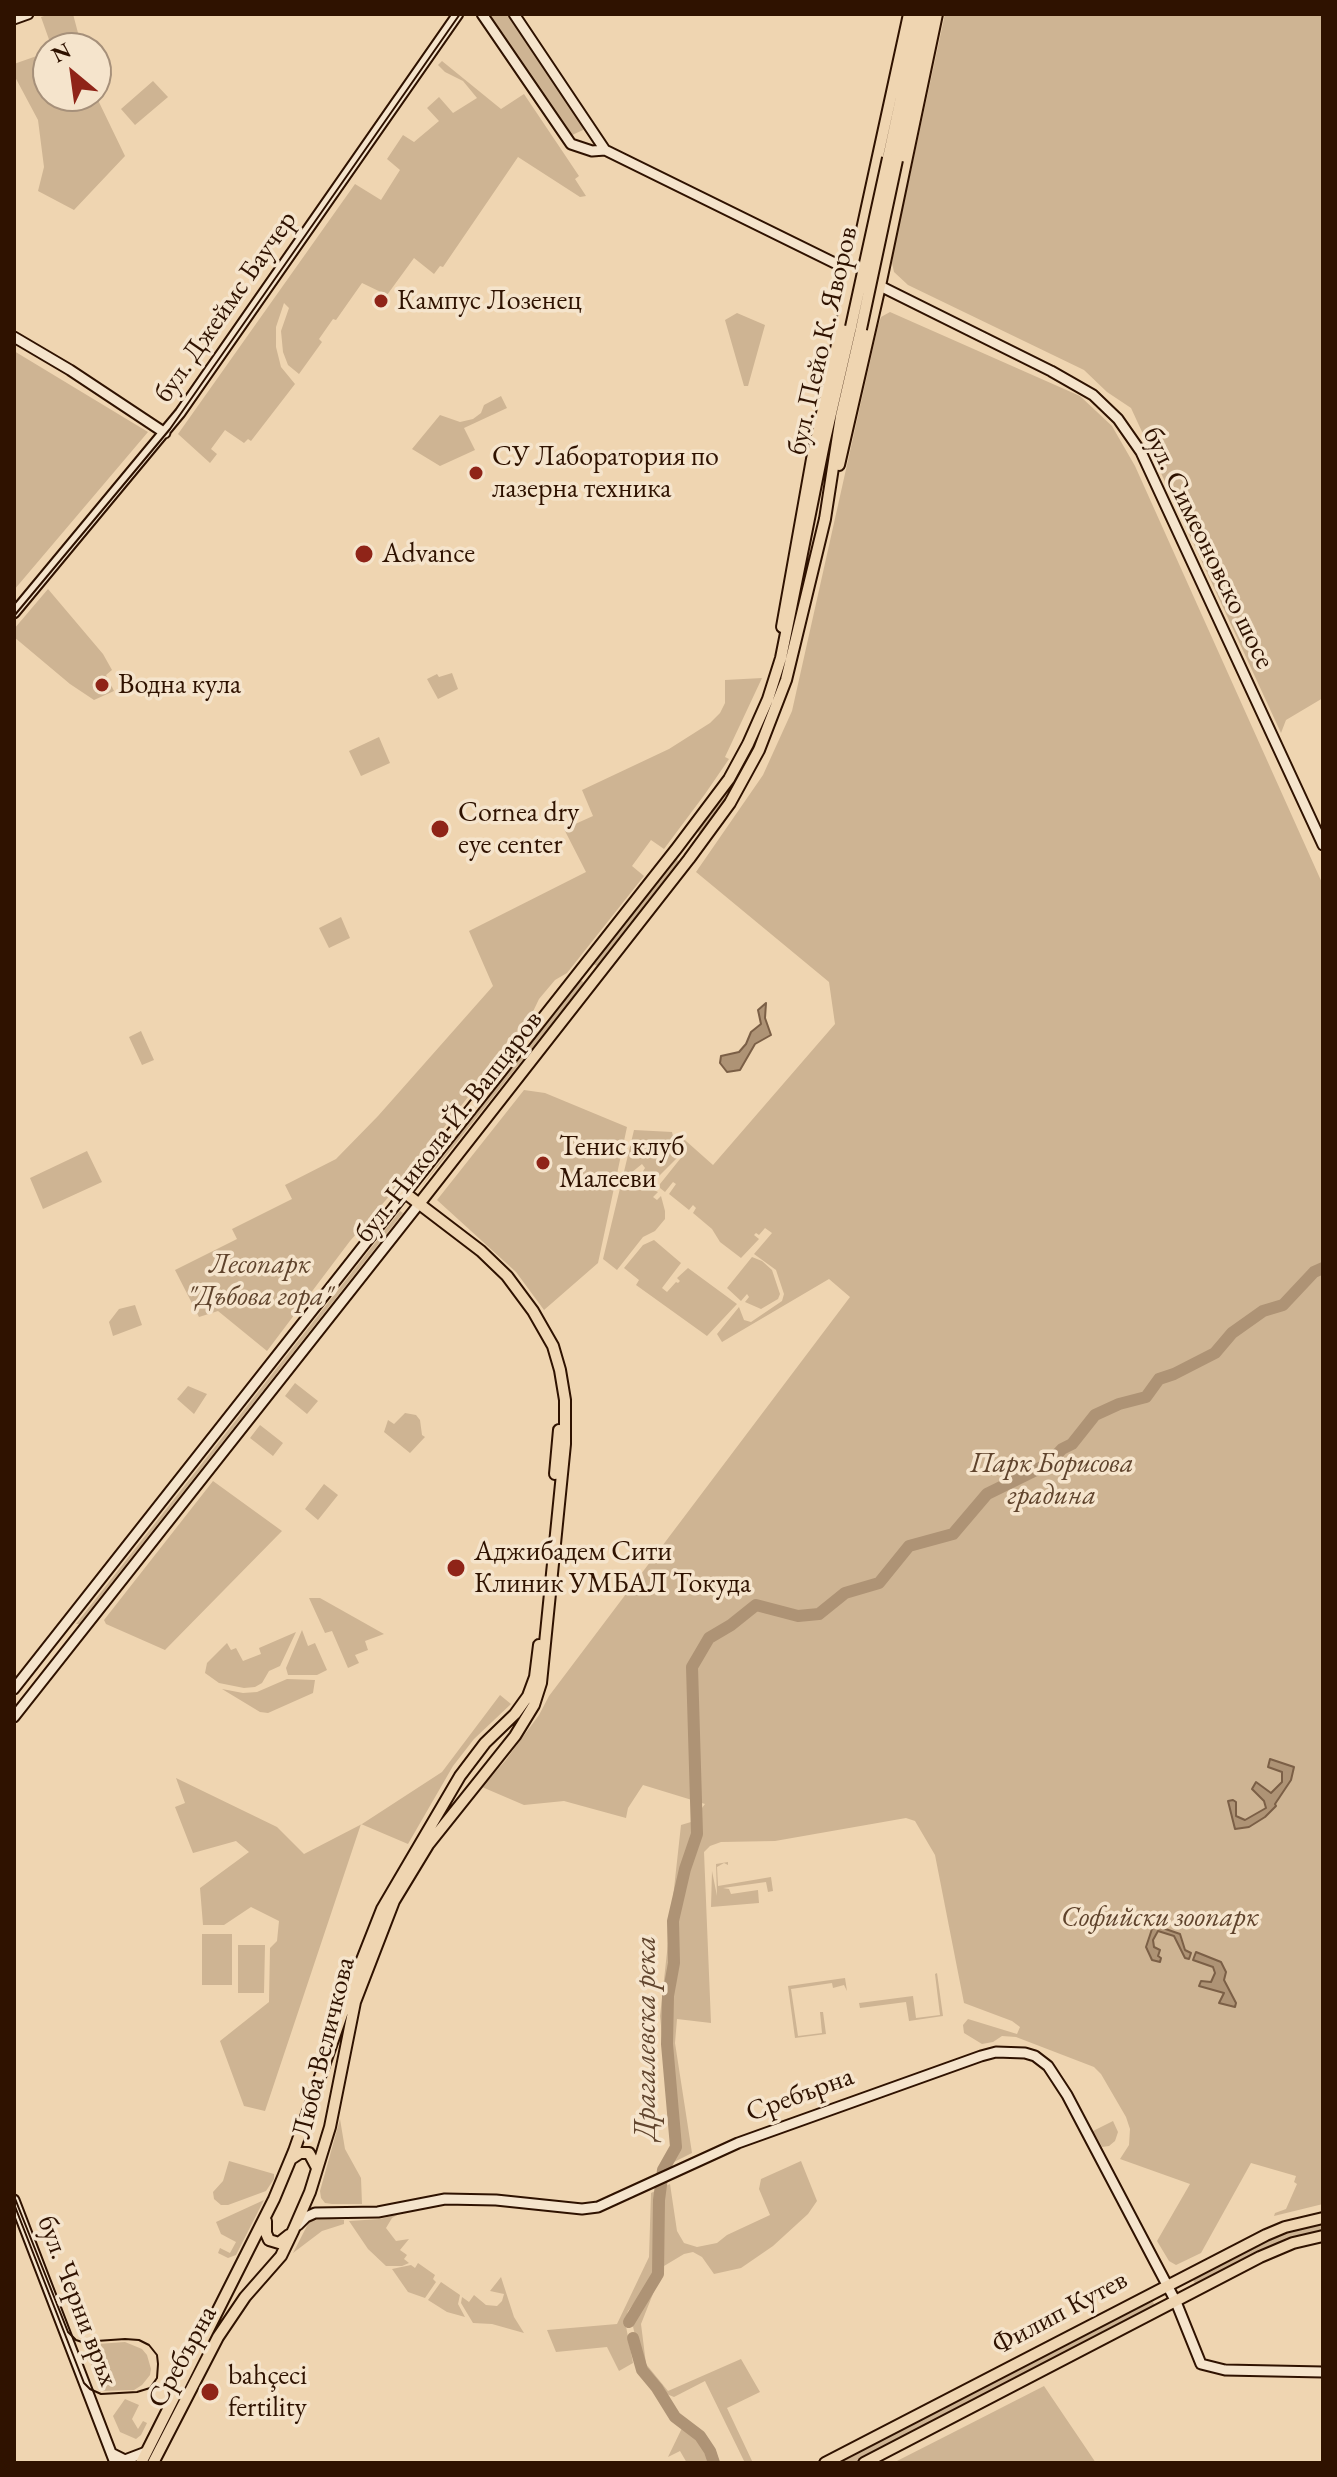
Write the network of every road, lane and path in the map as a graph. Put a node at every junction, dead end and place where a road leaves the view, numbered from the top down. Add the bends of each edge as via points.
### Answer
1 (28, 14) edge
2 (458, 14) edge
3 (482, 14) edge
4 (514, 14) edge
5 (910, 14) edge
6 (919, 14) edge
7 (933, 14) edge
8 (14, 19) edge
9 (605, 150) junction
10 (893, 159) junction
11 (853, 271) junction
12 (880, 286) junction
13 (856, 328) junction
14 (14, 337) edge
15 (165, 433) junction
16 (825, 519) junction
17 (14, 613) edge
18 (786, 657) junction
19 (775, 679) joint
20 (1323, 844) edge
21 (405, 1193) junction
22 (419, 1204) junction
23 (542, 1330) junction
24 (63, 1628) junction
25 (76, 1638) junction
26 (14, 1689) edge
27 (14, 1717) edge
28 (503, 1726) junction
29 (515, 1736) junction
30 (473, 1757) junction
31 (489, 1769) junction
32 (291, 2159) junction
33 (317, 2168) junction
34 (310, 2192) junction
35 (14, 2200) edge
36 (324, 2212) junction
37 (267, 2215) junction
38 (1323, 2218) edge
39 (293, 2231) junction
40 (1323, 2236) edge
41 (1167, 2285) junction
42 (1176, 2302) junction
43 (1323, 2372) edge
44 (146, 2452) junction
45 (114, 2458) edge
46 (141, 2463) edge
47 (153, 2463) edge
48 (825, 2463) edge
49 (864, 2463) edge

1 - 8 street
2 - 15 street, бул. Джеймс Баучер
3 - 9 street, бул. Симеоновско шосе via 571,144
4 - 9 street
5 - 11 main road
6 - 10 main road, бул. Пейо К. Яворов
7 - 10 main road, бул. Пейо К. Яворов
7 - 12 main road
9 - 11 street, бул. Симеоновско шосе
10 - 13 main road, бул. Пейо К. Яворов, bridge
11 - 12 street, бул. Симеоновско шосе
11 - 18 main road via 782,619
12 - 16 main road
12 - 20 street, бул. Симеоновско шосе via 1051,371 1093,395 1118,419 1141,452
13 - 16 main road, бул. Пейо К. Яворов
13 - 18 main road, бул. Пейо К. Яворов via 824,444
14 - 15 street
15 - 17 street, бул. Джеймс Баучер
16 - 18 main road, бул. Пейо К. Яворов
18 - 19 main road, бул. Пейо К. Яворов
18 - 22 main road, бул. Никола Й. Вапцаров via 771,724 730,803
19 - 21 main road, бул. Никола Й. Вапцаров via 722,789
21 - 22 main road
21 - 24 street, бул. Никола Й. Вапцаров
22 - 23 main road via 500,1269
22 - 25 street, бул. Никола Й. Вапцаров
23 - 28 main road, Люба Величкова via 557,1393 558,1439 535,1677 522,1705
23 - 29 main road, Люба Величкова via 553,1346 562,1380 565,1423 541,1683
24 - 25 street
24 - 26 street, бул. Никола Й. Вапцаров
25 - 27 street, бул. Никола Й. Вапцаров
28 - 29 main road via 514,1726
28 - 30 main road, Люба Величкова
29 - 31 main road, Люба Величкова
30 - 31 main road via 477,1770
30 - 32 main road, Люба Величкова via 382,1909
31 - 33 main road, Люба Величкова via 428,1845 394,1901 355,2002
32 - 33 main road via 309,2153
32 - 37 main road, Сребърна
33 - 34 main road, Люба Величкова
34 - 36 street
34 - 39 main road, Люба Величкова
35 - 45 street, бул. Черни връх
36 - 39 street, Сребърна via 306,2217
36 - 41 street, Сребърна via 355,2214 465,2198 582,2209 611,2203 738,2143 1006,2051 1035,2056 1062,2086
37 - 39 main road via 266,2233 273,2243
37 - 44 main road, Сребърна
38 - 41 main road, Филип Кутев via 1266,2235
39 - 47 main road, Сребърна via 281,2256 218,2337
40 - 42 main road, Филип Кутев via 1278,2249
41 - 42 street, Сребърна
41 - 48 main road, Филип Кутев
42 - 43 street, Сребърна via 1198,2359 1207,2367
42 - 49 main road, Филип Кутев
44 - 45 street
44 - 46 main road, Сребърна

